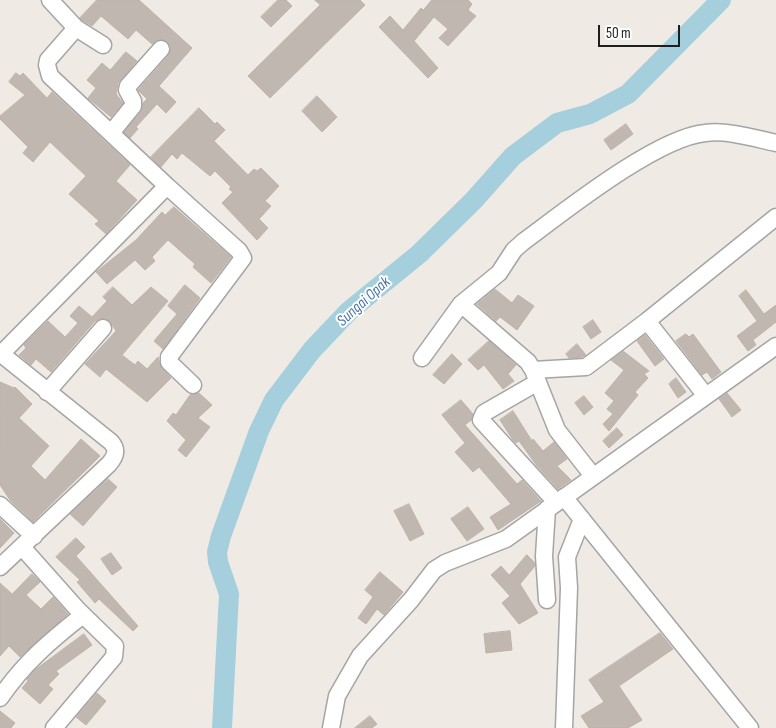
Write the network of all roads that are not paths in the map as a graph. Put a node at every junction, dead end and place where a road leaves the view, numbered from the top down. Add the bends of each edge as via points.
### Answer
1 (50, 0) edge
2 (76, 28) junction
3 (103, 45) dead end
4 (161, 49) dead end
5 (111, 133) junction
6 (776, 143) edge
7 (167, 186) junction
8 (776, 217) edge
9 (464, 306) junction
10 (647, 321) junction
11 (103, 328) dead end
12 (776, 346) edge
13 (0, 353) edge
14 (422, 358) dead end
15 (536, 376) junction
16 (193, 386) dead end
17 (47, 392) junction
18 (706, 396) junction
19 (593, 476) junction
20 (556, 503) junction
21 (0, 506) edge
22 (582, 520) junction
23 (28, 542) junction
24 (0, 568) edge
25 (547, 600) dead end
26 (83, 615) junction
27 (0, 698) edge
28 (54, 728) edge
29 (331, 728) edge
30 (564, 728) edge
31 (750, 728) edge

1 - 2 street
2 - 3 street
2 - 5 street via 48,60 48,72
4 - 5 street via 128,86 133,106
5 - 7 street
6 - 9 street via 726,133 705,133 661,148 591,192 523,242 499,273
7 - 13 street
7 - 16 street via 243,258 169,357 169,362
8 - 10 street
9 - 14 street
9 - 15 street via 520,353
10 - 15 street via 586,367
10 - 18 street
11 - 17 street
12 - 18 street
13 - 17 street
15 - 19 street via 557,430
15 - 20 street via 484,413 481,420
17 - 23 street via 111,442 116,454
18 - 19 street
19 - 20 street
20 - 22 street
20 - 25 street via 544,556
20 - 29 street via 506,539 434,570 360,656 337,696
21 - 23 street
22 - 30 street via 568,557
22 - 31 street
23 - 24 street
23 - 26 street
26 - 27 street via 35,654
26 - 28 street via 112,641 116,652

